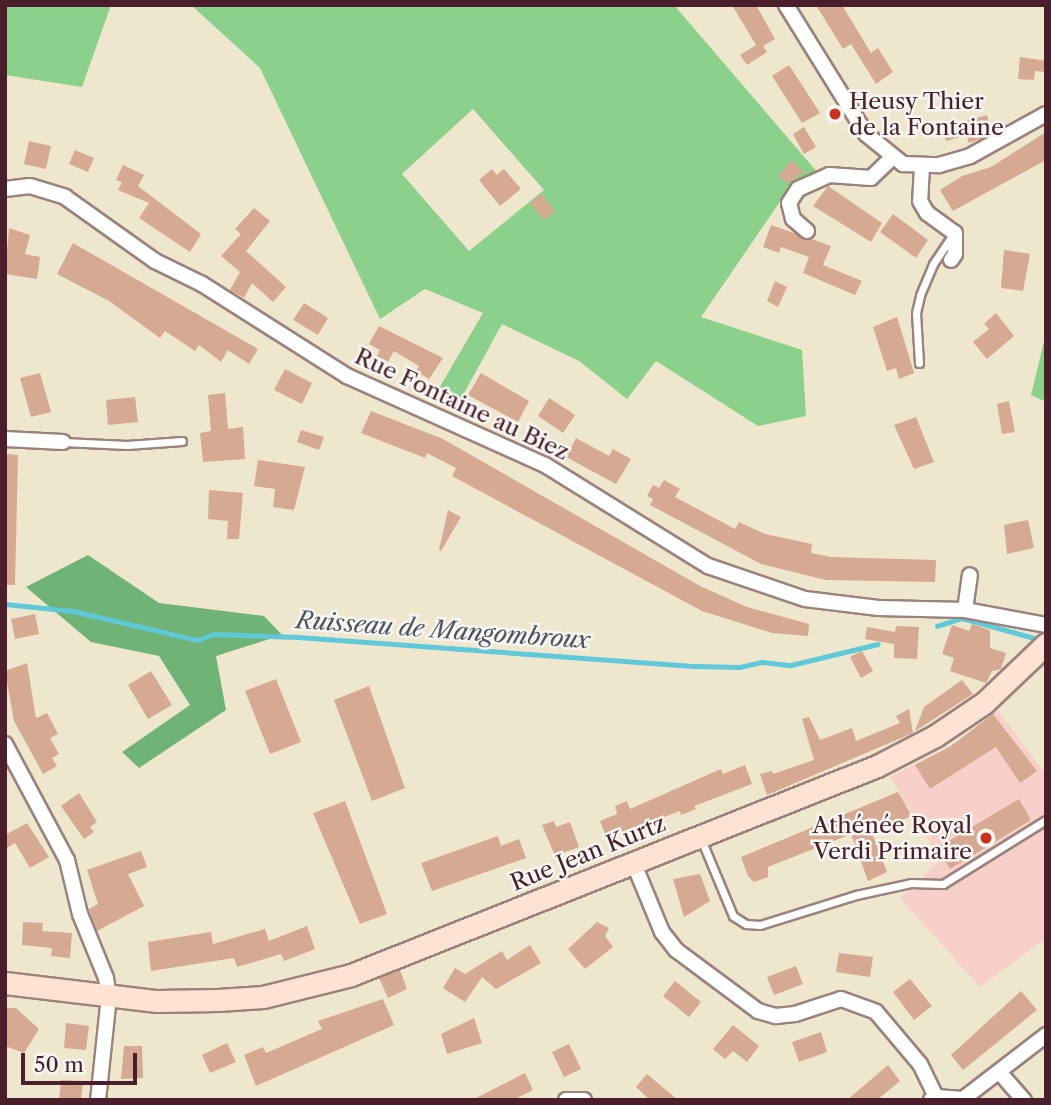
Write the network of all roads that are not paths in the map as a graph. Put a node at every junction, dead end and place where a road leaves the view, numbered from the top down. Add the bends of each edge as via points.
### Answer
1 (786, 5) edge
2 (1046, 114) edge
3 (893, 157) junction
4 (922, 166) junction
5 (5, 189) edge
6 (807, 230) dead end
7 (955, 233) junction
8 (951, 260) dead end
9 (919, 363) dead end
10 (5, 439) edge
11 (181, 441) dead end
12 (62, 442) joint
13 (970, 575) dead end
14 (965, 610) junction
15 (1046, 625) edge
16 (1046, 644) edge
17 (5, 744) edge
18 (1046, 820) edge
19 (700, 836) junction
20 (634, 864) junction
21 (5, 983) edge
22 (109, 996) junction
23 (1046, 1035) edge
24 (1001, 1073) junction
25 (934, 1098) edge
26 (98, 1100) edge
27 (566, 1100) edge
28 (584, 1100) edge
29 (1024, 1100) edge

1 - 3 street via 866,134
2 - 4 street via 970,156
3 - 4 street via 903,164
3 - 6 street via 871,178 829,175 798,189 789,203 793,219
4 - 7 street via 919,201 927,213
5 - 14 street, Rue Fontaine au Biez via 30,186 65,197 155,261 202,284 347,376 545,465 708,566 805,599 878,608
7 - 8 street
7 - 9 lane via 933,264 920,295
10 - 12 street
11 - 12 lane via 127,445
13 - 14 street
14 - 15 street, Rue Fontaine au Biez
16 - 19 main road, Rue Jean Kurtz via 984,704 935,736 877,766
17 - 22 street via 67,860
18 - 19 lane via 943,884 911,883 856,895 760,925 733,916
19 - 20 main road, Rue Jean Kurtz
20 - 22 main road, Rue Jean Kurtz via 305,989 218,1000
20 - 25 street via 662,932 676,950 758,1011 776,1016 841,999 859,1002 897,1034 920,1064
21 - 22 main road, Rue Jean Kurtz
22 - 26 street
23 - 24 street
24 - 25 street via 963,1099
24 - 29 street
27 - 28 street

